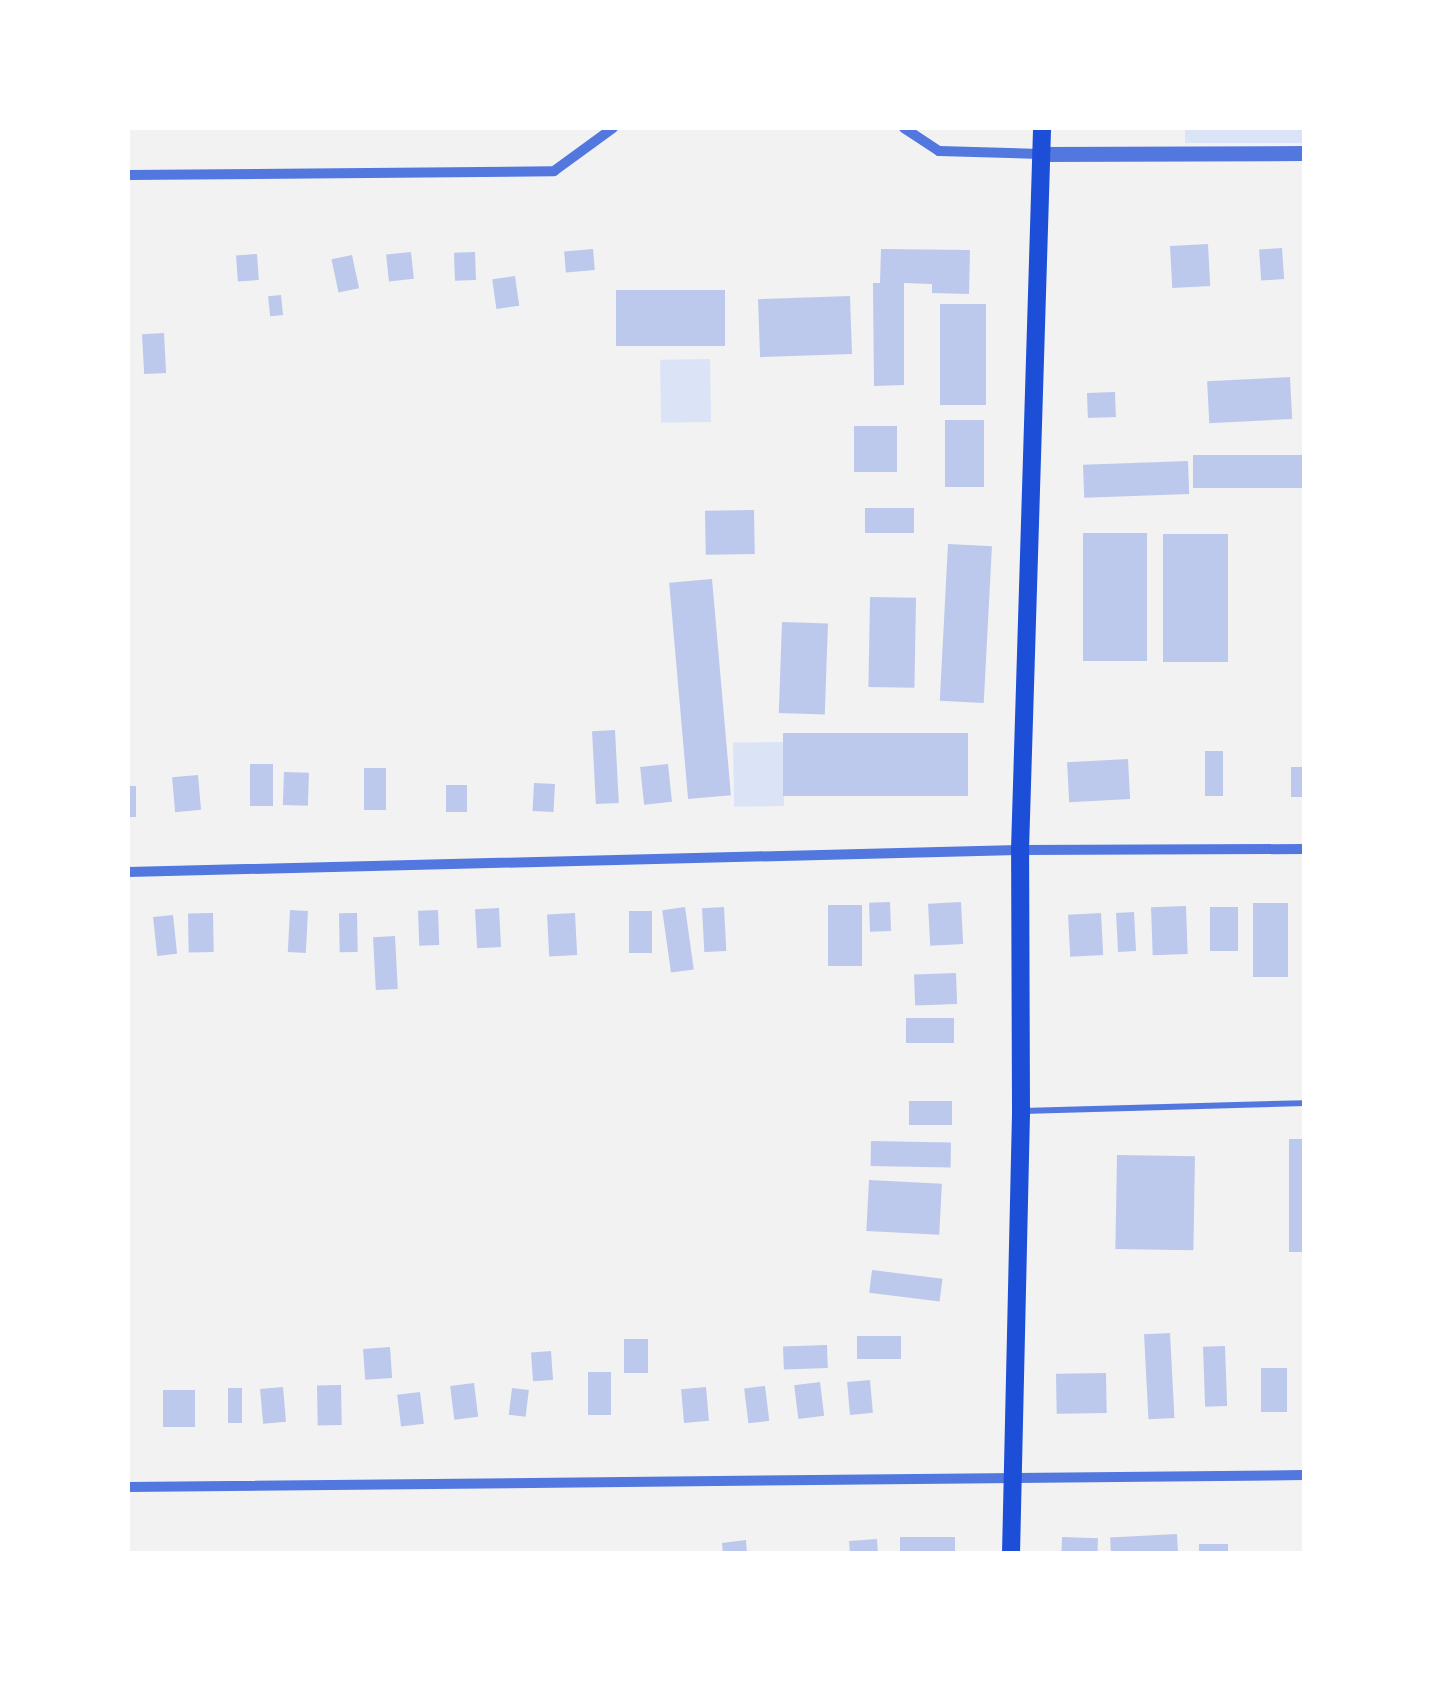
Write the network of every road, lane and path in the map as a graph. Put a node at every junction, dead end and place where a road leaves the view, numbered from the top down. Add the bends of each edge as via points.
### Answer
1 (614, 128) edge
2 (904, 128) edge
3 (1042, 128) edge
4 (1041, 154) junction
5 (1304, 154) edge
6 (128, 175) edge
7 (1020, 850) junction
8 (1304, 850) edge
9 (128, 872) edge
10 (1304, 1103) edge
11 (1021, 1112) junction
12 (1011, 1476) junction
13 (1304, 1476) edge
14 (128, 1487) edge
15 (1011, 1554) edge

1 - 6 street via 554,171
2 - 4 street via 939,151
3 - 4 main road
4 - 5 street
4 - 7 main road
7 - 8 street
7 - 9 street
7 - 11 main road
10 - 11 lane
11 - 12 main road
12 - 13 street
12 - 14 street
12 - 15 main road

